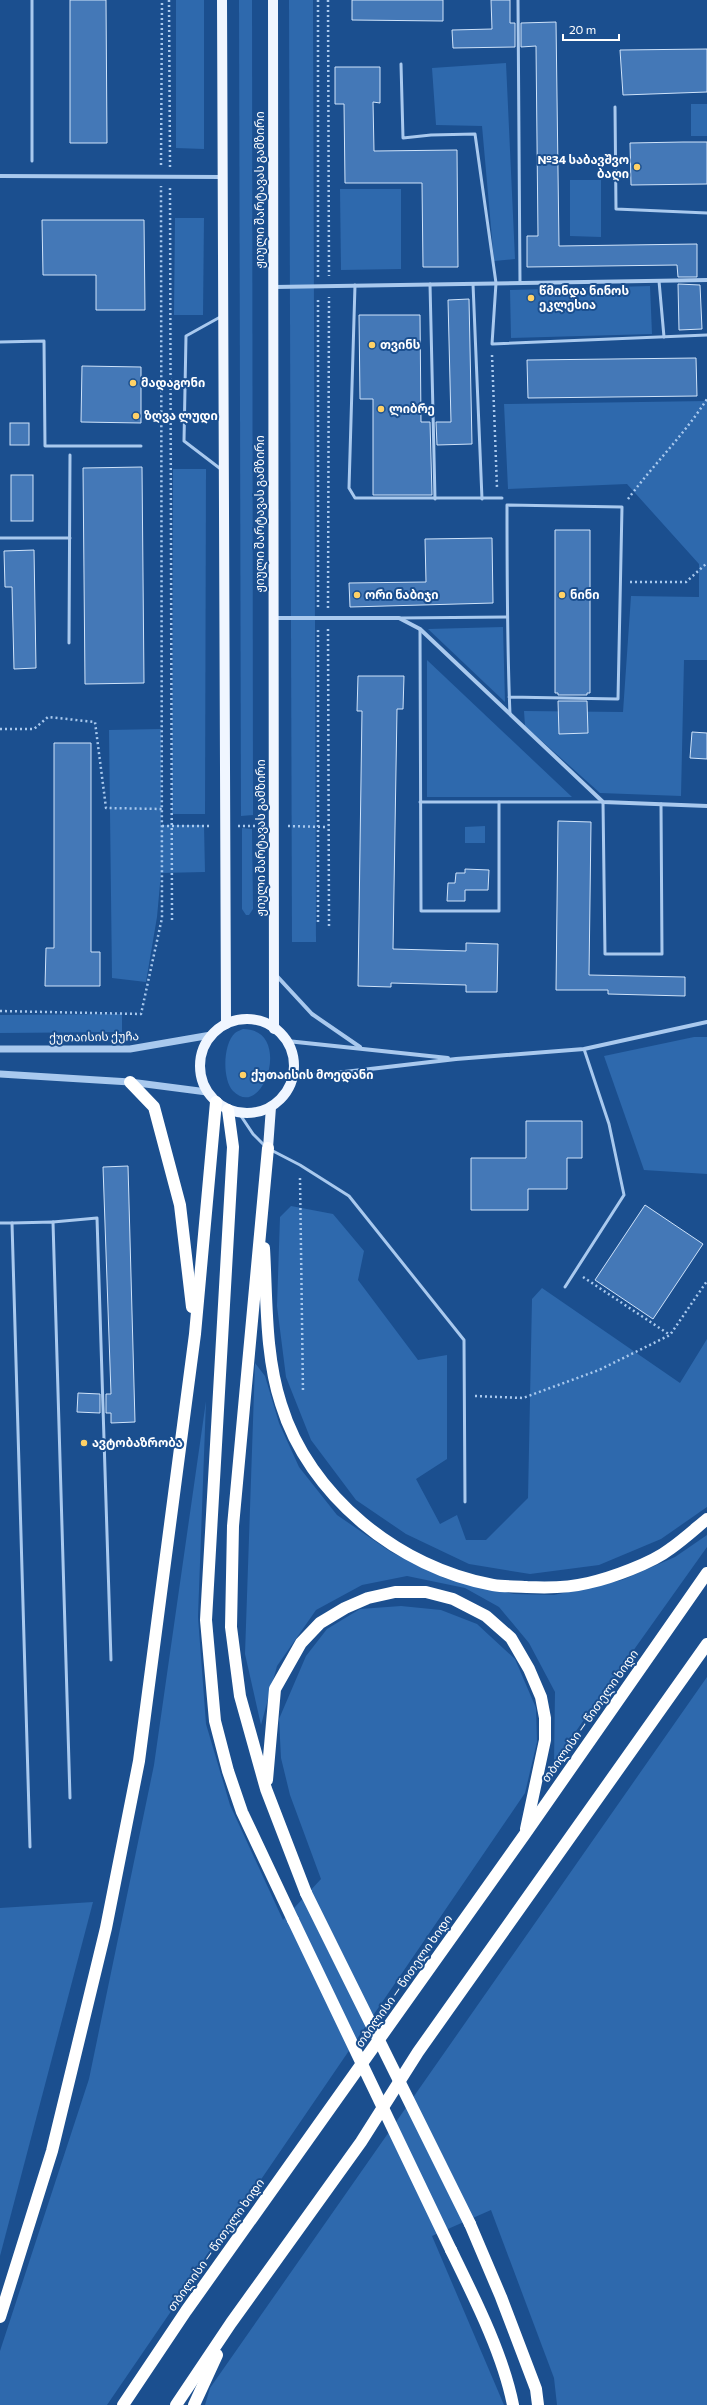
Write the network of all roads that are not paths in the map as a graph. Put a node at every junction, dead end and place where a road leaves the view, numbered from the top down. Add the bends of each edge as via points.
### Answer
1 (32, 0) edge
2 (222, 0) edge
3 (273, 0) edge
4 (518, 0) edge
5 (401, 64) dead end
6 (615, 107) dead end
7 (32, 161) dead end
8 (0, 176) edge
9 (223, 177) junction
10 (707, 213) edge
11 (707, 280) edge
12 (659, 281) junction
13 (496, 283) junction
14 (520, 283) junction
15 (430, 284) junction
16 (473, 284) junction
17 (354, 285) junction
18 (273, 286) junction
19 (223, 315) junction
20 (707, 335) edge
21 (664, 337) junction
22 (0, 342) edge
23 (141, 446) dead end
24 (70, 455) dead end
25 (224, 472) junction
26 (502, 498) road end
27 (482, 499) junction
28 (435, 500) junction
29 (0, 538) edge
30 (70, 538) junction
31 (507, 617) junction
32 (274, 618) junction
33 (399, 618) junction
34 (420, 629) junction
35 (69, 643) dead end
36 (509, 697) junction
37 (510, 714) junction
38 (420, 802) junction
39 (499, 802) junction
40 (603, 802) junction
41 (661, 804) junction
42 (707, 806) edge
43 (274, 972) junction
44 (707, 1022) edge
45 (226, 1024) junction
46 (274, 1029) junction
47 (211, 1035) junction
48 (287, 1041) junction
49 (361, 1048) junction
50 (0, 1049) edge
51 (584, 1049) junction
52 (456, 1058) junction
53 (0, 1074) edge
54 (293, 1078) junction
55 (130, 1082) junction
56 (207, 1092) junction
57 (216, 1102) junction
58 (271, 1107) junction
59 (233, 1112) junction
60 (268, 1148) junction
61 (262, 1207) junction
62 (53, 1222) junction
63 (0, 1223) edge
64 (12, 1223) junction
65 (565, 1287) dead end
66 (195, 1334) junction
67 (465, 1502) dead end
68 (707, 1518) edge
69 (707, 1573) edge
70 (707, 1644) edge
71 (111, 1660) dead end
72 (266, 1789) junction
73 (70, 1798) dead end
74 (525, 1834) junction
75 (30, 1847) dead end
76 (0, 2316) edge
77 (232, 2323) junction
78 (123, 2405) edge
79 (176, 2405) edge
80 (194, 2405) edge
81 (513, 2405) edge
82 (538, 2405) edge

1 - 7 lane
2 - 9 main road
3 - 18 main road, ჟიული შარტავას გამზირი
4 - 14 lane
5 - 13 lane via 402,138 431,134 476,134
6 - 10 lane via 616,209
8 - 9 street
9 - 19 main road
11 - 12 street
12 - 14 street
12 - 21 lane
13 - 14 street
13 - 16 street
13 - 21 lane via 492,344
15 - 16 street
15 - 17 street
15 - 28 lane
16 - 27 lane
17 - 18 street
17 - 28 lane via 349,488 355,498
18 - 32 main road, ჟიული შარტავას გამზირი
19 - 25 main road
19 - 25 lane via 186,336 184,441
20 - 21 lane
22 - 23 lane via 44,341 45,446
24 - 30 lane
25 - 45 main road
26 - 27 lane
27 - 28 lane
29 - 30 lane
30 - 35 lane
31 - 33 lane
31 - 36 lane
31 - 36 lane via 507,505 622,507 618,699
32 - 33 street
32 - 43 main road, ჟიული შარტავას გამზირი
33 - 34 street
34 - 37 street
34 - 38 lane
36 - 37 lane
37 - 40 street
38 - 39 lane
38 - 39 lane via 420,911 499,911
39 - 40 lane
40 - 41 street
40 - 41 lane via 604,954 662,954
41 - 42 street
43 - 46 main road, ჟიული შარტავას გამზირი
43 - 49 street via 312,1014
44 - 51 street
45 - 46 main road via 250,1019 264,1022
45 - 47 main road
46 - 48 main road
47 - 50 street, ქუთაისის ქუჩა via 130,1049
47 - 56 main road via 203,1048 199,1063
48 - 49 street
48 - 54 main road via 294,1059
49 - 52 street
51 - 52 street
51 - 65 lane via 609,1124 624,1194
52 - 54 street
53 - 55 street
54 - 58 main road via 284,1095
55 - 56 street
55 - 66 highway via 154,1107 180,1205
56 - 57 main road
57 - 59 main road
57 - 66 highway
58 - 59 main road via 255,1113
58 - 60 main road
59 - 60 lane
59 - 81 highway, bridge via 206,1620 215,1721 242,1812 452,2250 496,2352
60 - 61 highway
60 - 67 lane via 349,1196 464,1340
61 - 68 highway via 271,1366 281,1406 301,1452 322,1482 352,1515 381,1537 419,1559 458,1576 493,1585 552,1588 588,1584 622,1572 669,1550
61 - 72 highway via 233,1526 231,1627 240,1696
62 - 64 lane
62 - 71 lane via 97,1218
62 - 73 lane
63 - 64 lane
64 - 75 lane
66 - 76 highway via 138,1761 106,1928 52,2151
69 - 74 highway, თბილისი — წითელი ხიდი
70 - 77 highway via 418,2052 361,2142
72 - 74 highway via 275,1689 301,1643 320,1623 368,1598 395,1592 426,1592 453,1599 486,1616 511,1638 541,1696 545,1740
72 - 82 highway, bridge via 306,1893 470,2224 534,2382
74 - 78 highway, თბილისი — წითელი ხიდი via 186,2311
77 - 79 highway
77 - 80 highway

